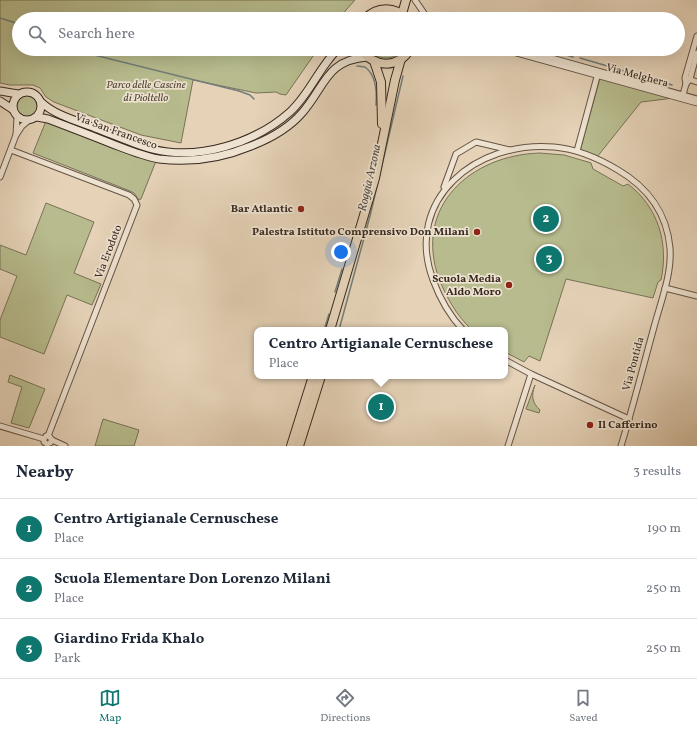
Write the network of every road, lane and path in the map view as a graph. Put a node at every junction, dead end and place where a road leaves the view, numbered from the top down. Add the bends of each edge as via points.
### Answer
1 (389, 0) edge
2 (406, 0) edge
3 (415, 0) edge
4 (385, 9) junction
5 (373, 12) edge
6 (397, 12) edge
7 (405, 12) edge
8 (423, 12) edge
9 (697, 36) edge
10 (697, 53) edge
11 (332, 56) edge
12 (367, 56) edge
13 (404, 56) edge
14 (530, 56) edge
15 (543, 56) edge
16 (370, 59) junction
17 (401, 59) junction
18 (598, 73) junction
19 (687, 80) junction
20 (697, 82) edge
21 (0, 91) edge
22 (18, 94) junction
23 (682, 97) junction
24 (697, 99) edge
25 (0, 101) edge
26 (40, 102) junction
27 (697, 103) edge
28 (12, 109) junction
29 (17, 117) junction
30 (37, 117) junction
31 (28, 121) junction
32 (16, 136) junction
33 (382, 144) junction
34 (10, 150) junction
35 (511, 150) junction
36 (577, 151) junction
37 (0, 177) edge
38 (442, 192) junction
39 (665, 288) junction
40 (697, 296) edge
41 (331, 327) edge
42 (460, 327) edge
43 (508, 362) edge
44 (531, 374) junction
45 (312, 379) edge
46 (320, 379) edge
47 (629, 419) junction
48 (298, 425) junction
49 (0, 426) edge
50 (48, 438) junction
51 (65, 446) edge
52 (291, 446) edge
53 (295, 446) edge
54 (299, 446) edge
55 (508, 446) edge
56 (621, 446) edge

1 - 4 main road
2 - 7 main road
3 - 8 street
4 - 5 main road
4 - 6 main road
9 - 19 street
10 - 19 street
11 - 26 street, Via San Francesco via 291,111 258,134 212,150 170,152 152,149 58,114
12 - 16 main road
13 - 17 main road
14 - 18 street, Via Melghera
15 - 18 street, Via Melghera
16 - 17 main road via 388,64
16 - 30 street, Via San Francesco via 353,58 334,68 302,114 276,134 260,143 218,157 175,160 145,156
16 - 33 main road via 379,75 382,93
17 - 33 main road
18 - 23 street, Via Melghera
18 - 36 street
19 - 20 street
19 - 23 street
21 - 22 street
22 - 26 street via 31,92
22 - 28 street
23 - 24 street, Via Melghera
23 - 27 street, Via Melghera
25 - 28 street
26 - 30 street via 41,110
28 - 29 street
29 - 31 street
29 - 32 street
30 - 31 street
31 - 32 street
32 - 34 street
33 - 41 main road via 375,178
34 - 37 street
34 - 50 street, Via Erodoto via 128,195 137,205
35 - 36 street, Via Pontida via 544,146
35 - 38 street via 468,168
35 - 38 street via 476,142 456,154
36 - 39 street, Via Pontida via 626,174 642,187 655,204 665,222 669,239 670,264
38 - 42 street via 428,224 427,259 442,302
39 - 40 street
39 - 47 street, Via Pontida
43 - 44 street
44 - 47 street
44 - 55 street
45 - 48 main road
46 - 54 main road
47 - 56 street, Via Pontida
48 - 52 main road
48 - 53 main road
49 - 50 street
50 - 51 street

